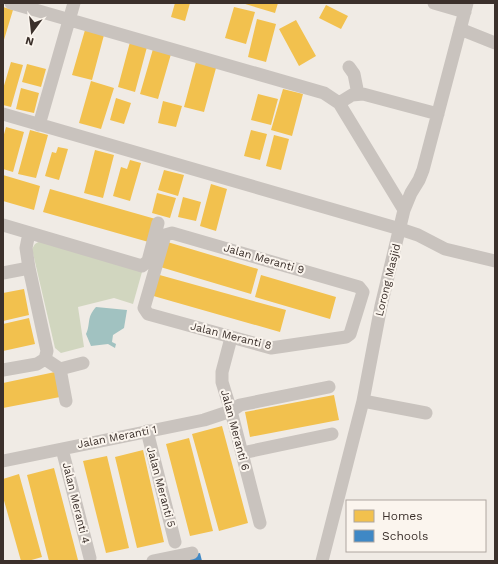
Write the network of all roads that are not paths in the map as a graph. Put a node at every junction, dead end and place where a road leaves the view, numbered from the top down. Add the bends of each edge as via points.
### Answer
1 (12, 3) edge
2 (74, 3) edge
3 (434, 3) edge
4 (466, 7) edge
5 (69, 20) junction
6 (460, 29) junction
7 (495, 43) edge
8 (349, 67) dead end
9 (349, 98) junction
10 (3, 114) edge
11 (438, 114) junction
12 (39, 125) junction
13 (404, 210) junction
14 (158, 222) dead end
15 (3, 225) edge
16 (400, 229) junction
17 (29, 233) junction
18 (495, 261) edge
19 (29, 268) junction
20 (154, 272) joint
21 (3, 273) edge
22 (353, 326) joint
23 (231, 338) junction
24 (45, 359) junction
25 (84, 363) dead end
26 (60, 369) junction
27 (3, 370) edge
28 (329, 386) dead end
29 (66, 401) dead end
30 (363, 402) junction
31 (231, 411) junction
32 (426, 413) dead end
33 (147, 431) junction
34 (332, 434) dead end
35 (62, 449) junction
36 (242, 453) junction
37 (3, 461) edge
38 (260, 523) dead end
39 (175, 542) dead end
40 (192, 553) dead end
41 (90, 558) dead end
42 (153, 561) edge
43 (322, 561) edge

1 - 5 street
2 - 5 street
3 - 4 street
4 - 6 street, Lorong Masjid
5 - 9 street
5 - 12 street
6 - 7 street
6 - 11 street, Lorong Masjid
8 - 9 street via 354,74
9 - 11 street via 363,94
9 - 13 street
10 - 12 street
11 - 13 street, Lorong Masjid via 423,170
12 - 16 street
13 - 16 street, Lorong Masjid
14 - 17 street via 148,261 142,266
15 - 17 street
16 - 18 street via 445,249
16 - 30 street, Lorong Masjid via 381,306
17 - 19 street via 26,248
19 - 21 street
19 - 24 street via 47,351
20 - 22 street, Jalan Meranti 9 via 165,235 172,233 359,287 363,292
20 - 23 street, Jalan Meranti 8 via 144,308 148,314
22 - 23 street, Jalan Meranti 8 via 346,337 271,348
23 - 31 street, Jalan Meranti 6 via 222,372 222,382
24 - 26 street
24 - 27 street via 37,364
25 - 26 street
26 - 29 street
28 - 31 street, Jalan Meranti 1 via 240,405
30 - 32 street
30 - 43 street, Lorong Masjid
31 - 33 street, Jalan Meranti 1 via 204,420
31 - 36 street, Jalan Meranti 6
33 - 35 street, Jalan Meranti 1
33 - 39 street, Jalan Meranti 5
34 - 36 street
35 - 37 street, Jalan Meranti 1
35 - 41 street, Jalan Meranti 4
36 - 38 street, Jalan Meranti 6
40 - 42 street

